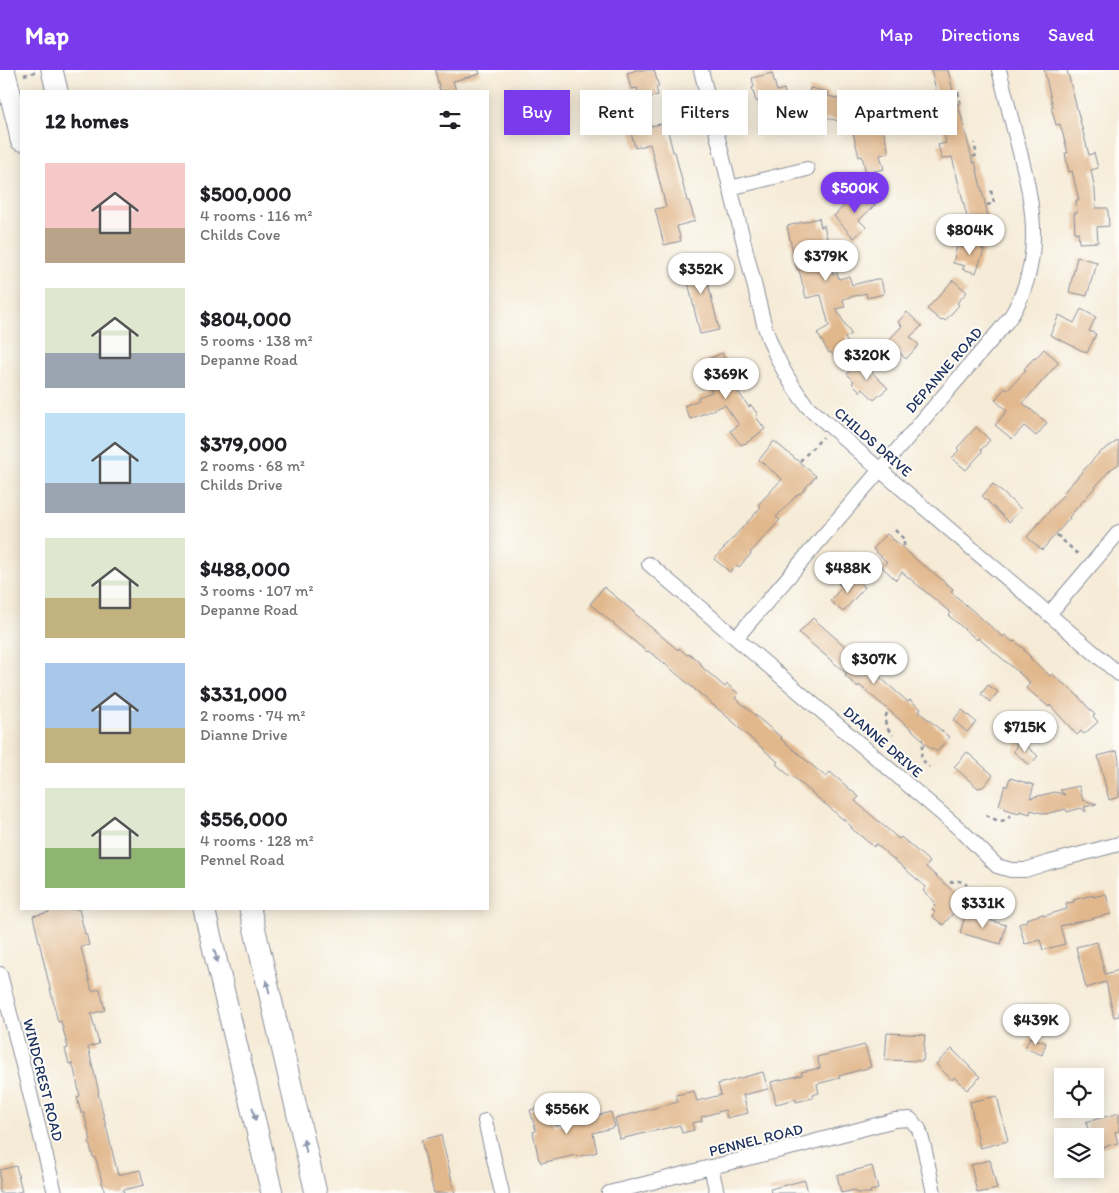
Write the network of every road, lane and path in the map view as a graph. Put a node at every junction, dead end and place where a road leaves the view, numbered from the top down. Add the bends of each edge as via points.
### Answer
1 (4, 70) edge
2 (52, 70) edge
3 (701, 70) edge
4 (999, 70) edge
5 (57, 90) edge
6 (958, 92) dead end
7 (960, 106) dead end
8 (19, 132) edge
9 (974, 143) dead end
10 (973, 157) dead end
11 (807, 169) dead end
12 (990, 187) dead end
13 (730, 188) junction
14 (987, 205) dead end
15 (730, 360) dead end
16 (748, 370) dead end
17 (832, 427) junction
18 (800, 462) dead end
19 (880, 470) junction
20 (895, 530) dead end
21 (1119, 532) edge
22 (1057, 536) dead end
23 (904, 546) dead end
24 (649, 564) dead end
25 (847, 564) dead end
26 (1091, 565) junction
27 (841, 585) dead end
28 (1049, 614) junction
29 (736, 638) junction
30 (1119, 674) edge
31 (887, 713) dead end
32 (893, 735) dead end
33 (923, 745) dead end
34 (929, 767) dead end
35 (1012, 813) dead end
36 (986, 814) dead end
37 (1119, 844) edge
38 (950, 883) dead end
39 (967, 885) dead end
40 (204, 910) edge
41 (250, 910) edge
42 (1, 983) edge
43 (485, 1121) dead end
44 (711, 1167) junction
45 (55, 1193) edge
46 (272, 1193) edge
47 (316, 1193) edge
48 (502, 1193) edge
49 (609, 1193) edge
50 (718, 1193) edge
51 (934, 1193) edge

1 - 8 highway, bridge
2 - 5 highway
3 - 13 street, CHILDS DRIVE
4 - 19 street, DEPANNE ROAD via 1033,216 1034,236 1026,283 1013,312 999,331
6 - 7 path
9 - 10 path via 978,156
11 - 13 street
12 - 14 path via 994,204
13 - 17 street, CHILDS DRIVE via 772,347 799,396
15 - 16 path via 740,360
17 - 18 path
17 - 19 street, CHILDS DRIVE
19 - 28 street, CHILDS DRIVE
19 - 29 street, DEPANNE ROAD
20 - 23 path via 904,539
21 - 26 street
22 - 26 path
24 - 29 street, DIANNE DRIVE
25 - 27 path via 837,575
26 - 28 street
28 - 30 street, CHILDS DRIVE
29 - 37 street, DIANNE DRIVE via 966,835 997,866 1025,870
31 - 32 path via 885,722
33 - 34 path via 920,753
35 - 36 path via 1003,821
38 - 39 path via 958,880
40 -> 46 highway
47 -> 41 highway
42 - 45 street, WINDCREST ROAD
43 - 48 street
44 - 49 street, PENNEL ROAD
44 - 50 street
44 - 51 street, PENNEL ROAD via 895,1120 910,1119 919,1129

